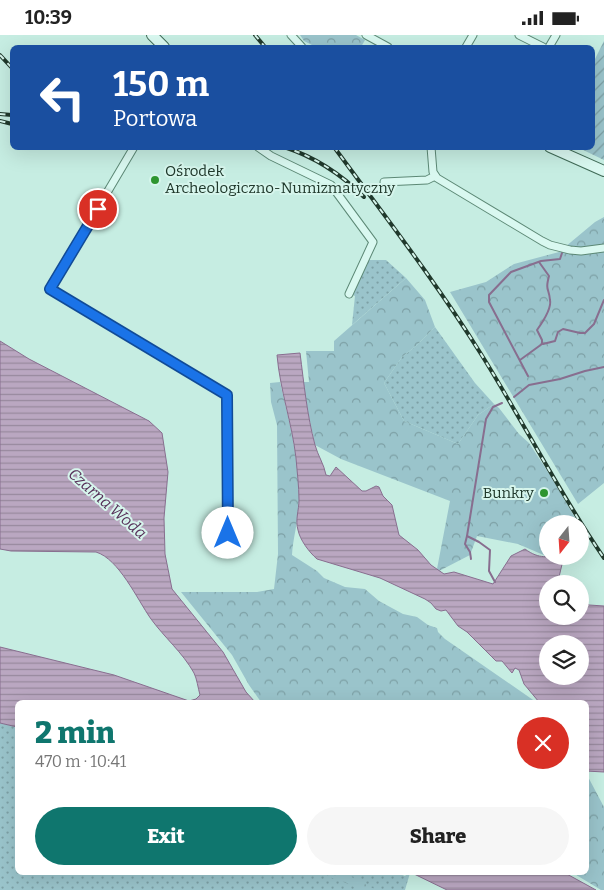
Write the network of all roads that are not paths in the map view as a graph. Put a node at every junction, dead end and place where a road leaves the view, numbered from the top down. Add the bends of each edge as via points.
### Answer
1 (152, 35) edge
2 (291, 35) edge
3 (366, 35) edge
4 (519, 35) edge
5 (162, 45) edge
6 (300, 45) edge
7 (384, 45) edge
8 (538, 45) edge
9 (132, 150) edge
10 (264, 150) edge
11 (432, 150) edge
12 (557, 150) edge
13 (604, 171) edge
14 (435, 177) junction
15 (384, 182) dead end
16 (604, 248) edge
17 (349, 294) dead end
18 (228, 533) dead end

1 - 5 main road
2 - 6 street
3 - 7 street
4 - 8 street
9 - 18 street via 50,289 227,395
10 - 17 street via 331,185 373,242
11 - 14 street
12 - 13 main road
14 - 15 street
14 - 16 street via 542,241 570,250

